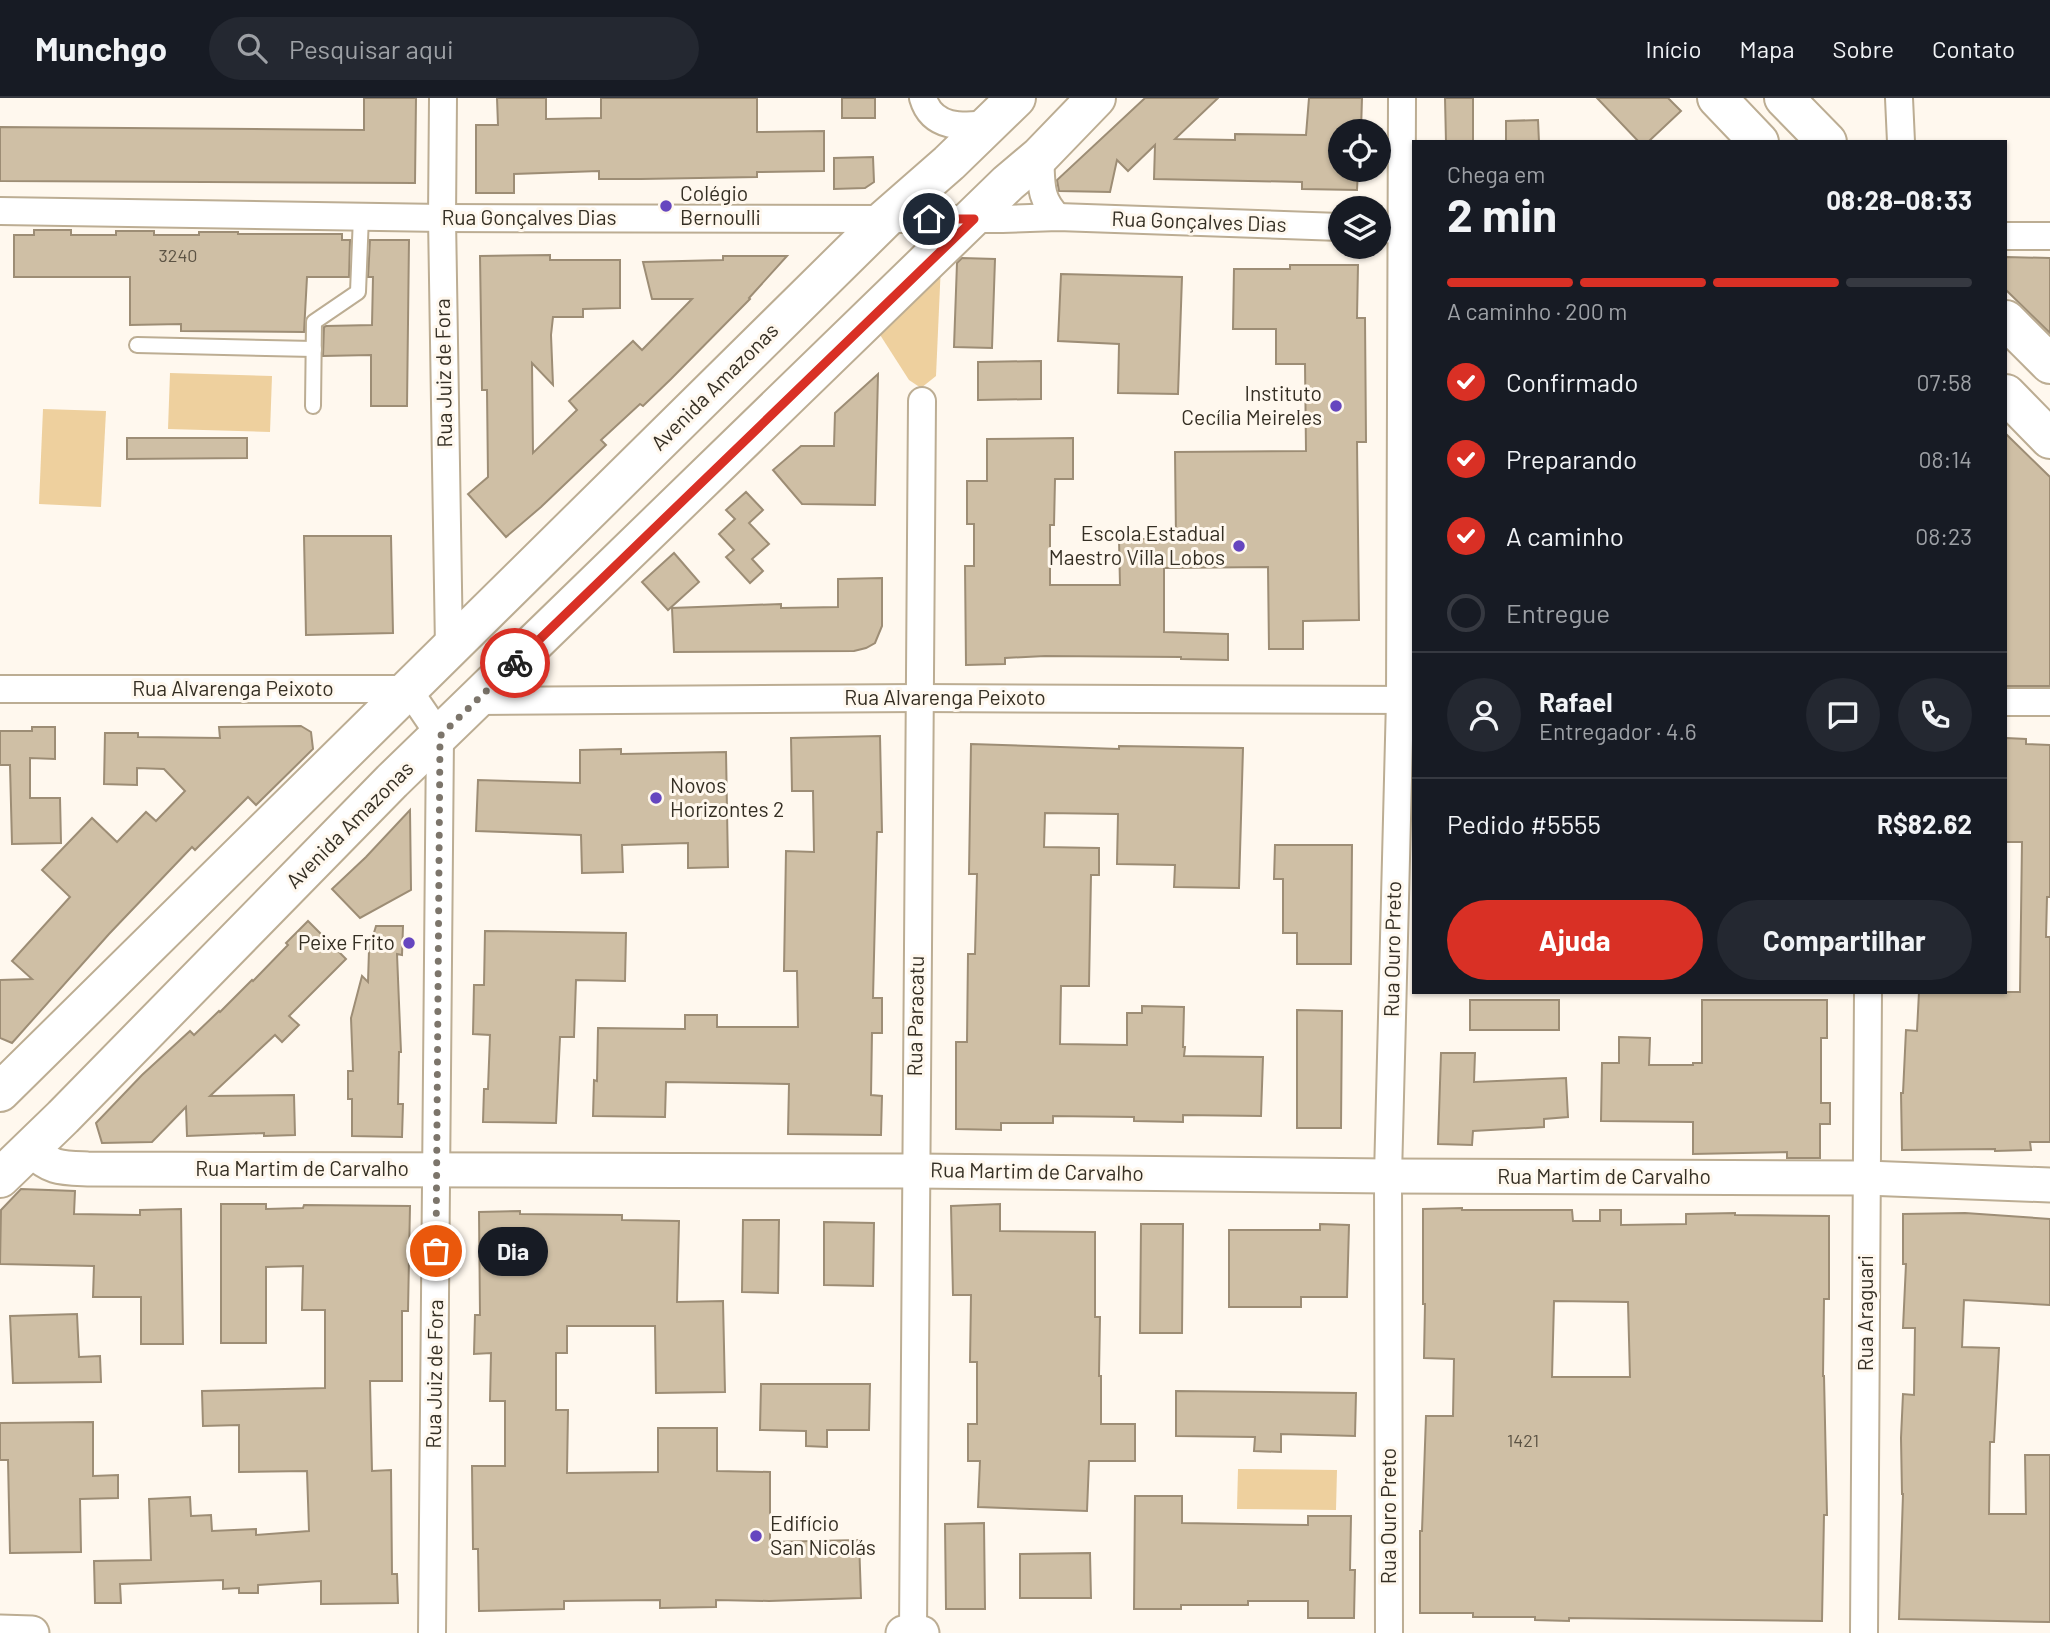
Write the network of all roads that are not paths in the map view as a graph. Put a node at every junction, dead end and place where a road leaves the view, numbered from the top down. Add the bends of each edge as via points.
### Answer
1 (443, 98) edge
2 (1016, 98) edge
3 (1096, 98) edge
4 (1402, 98) edge
5 (1717, 98) edge
6 (1784, 98) edge
7 (1899, 98) edge
8 (924, 101) edge
9 (989, 124) junction
10 (1757, 140) edge
11 (1825, 140) edge
12 (1901, 140) edge
13 (1040, 156) junction
14 (0, 211) edge
15 (361, 216) junction
16 (1058, 216) junction
17 (442, 218) junction
18 (885, 219) junction
19 (974, 219) junction
20 (1328, 227) edge
21 (1398, 229) edge
22 (2007, 236) edge
23 (2050, 236) edge
24 (2007, 321) edge
25 (137, 345) dead end
26 (314, 349) junction
27 (2050, 364) edge
28 (2007, 395) edge
29 (922, 401) dead end
30 (313, 406) dead end
31 (2050, 439) edge
32 (449, 648) junction
33 (0, 689) edge
34 (408, 689) junction
35 (919, 698) junction
36 (1407, 700) edge
37 (477, 701) junction
38 (2007, 702) edge
39 (2050, 702) edge
40 (440, 736) junction
41 (1868, 994) edge
42 (3, 1088) edge
43 (30, 1149) junction
44 (437, 1169) junction
45 (915, 1171) junction
46 (1388, 1176) junction
47 (0, 1178) edge
48 (1866, 1178) junction
49 (2050, 1185) edge
50 (0, 1632) edge
51 (912, 1632) edge
52 (32, 1633) edge
53 (432, 1633) edge
54 (1389, 1633) edge
55 (1864, 1633) edge

1 - 17 street, Rua Juiz de Fora
2 - 9 main road, Avenida Amazonas
3 - 13 main road, Avenida Amazonas
4 - 21 street, Rua Ouro Preto
5 - 10 main road
6 - 11 main road
7 - 12 street
8 - 9 street via 932,116 945,123 964,127
9 - 18 main road, Avenida Amazonas
13 - 16 street via 1043,198
13 - 19 main road, Avenida Amazonas
14 - 15 street, Rua Gonçalves Dias
15 - 17 street, Rua Gonçalves Dias
15 - 26 lane via 358,292 314,322
16 - 19 street, Rua Gonçalves Dias
16 - 20 street, Rua Gonçalves Dias
17 - 18 street, Rua Gonçalves Dias
17 - 32 street, Rua Juiz de Fora
18 - 19 street, Rua Gonçalves Dias
18 - 32 main road, Avenida Amazonas
19 - 37 main road, Avenida Amazonas
21 - 36 street, Rua Ouro Preto
22 - 23 street
24 - 27 main road
25 - 26 lane
26 - 30 lane
28 - 31 main road
29 - 35 street, Rua Paracatu
32 - 34 main road, Avenida Amazonas
33 - 34 street, Rua Alvarenga Peixoto
34 - 40 street
34 - 42 main road, Avenida Amazonas
35 - 36 street, Rua Alvarenga Peixoto
35 - 37 street, Rua Alvarenga Peixoto
35 - 45 street, Rua Paracatu
36 - 46 street, Rua Ouro Preto
37 - 40 main road, Avenida Amazonas
38 - 39 street
40 - 43 main road, Avenida Amazonas
40 - 44 street, Rua Juiz de Fora
41 - 48 street, Rua Araguari
43 - 44 street, Rua Martim de Carvalho via 60,1168
43 - 47 main road, Avenida Amazonas
44 - 45 street, Rua Martim de Carvalho
44 - 53 street, Rua Juiz de Fora
45 - 46 street, Rua Martim de Carvalho
45 - 51 street, Rua Paracatu
46 - 48 street, Rua Martim de Carvalho
46 - 54 street, Rua Ouro Preto
48 - 49 street, Rua Martim de Carvalho
48 - 55 street, Rua Araguari
50 - 52 street

